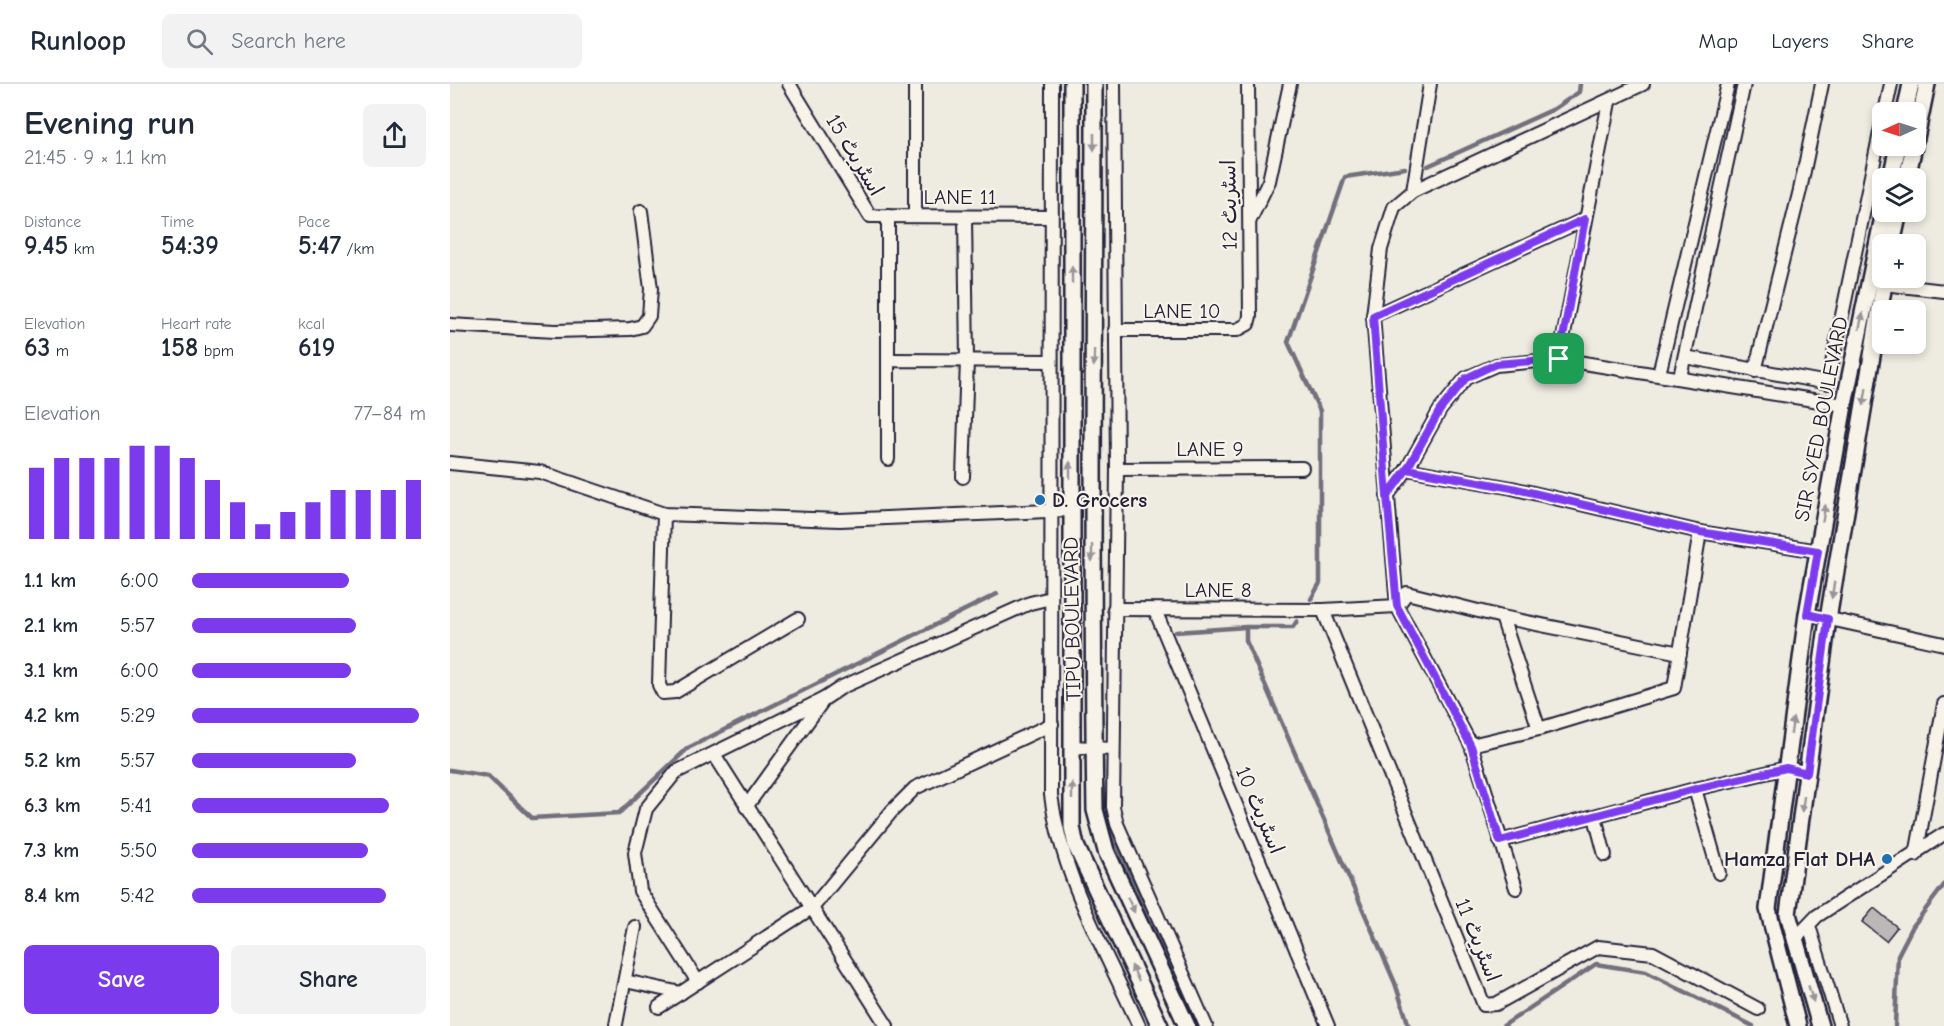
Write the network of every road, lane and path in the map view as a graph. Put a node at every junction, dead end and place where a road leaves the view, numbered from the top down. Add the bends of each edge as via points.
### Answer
1 (789, 84) edge
2 (915, 84) edge
3 (1052, 84) edge
4 (1072, 84) edge
5 (1094, 84) edge
6 (1114, 84) edge
7 (1248, 84) edge
8 (1290, 84) edge
9 (1430, 84) edge
10 (1643, 84) edge
11 (1728, 84) edge
12 (1744, 84) edge
13 (1822, 84) edge
14 (1891, 84) edge
15 (1906, 85) edge
16 (1927, 88) edge
17 (1609, 102) junction
18 (1887, 102) edge
19 (1905, 102) edge
20 (1875, 156) edge
21 (1072, 178) junction
22 (1094, 180) junction
23 (1413, 191) junction
24 (641, 211) dead end
25 (870, 216) joint
26 (888, 216) junction
27 (915, 216) junction
28 (965, 216) junction
29 (1051, 217) junction
30 (1585, 219) junction
31 (1882, 222) edge
32 (1249, 224) junction
33 (1883, 288) edge
34 (1926, 288) edge
35 (1944, 291) edge
36 (1373, 316) junction
37 (1248, 324) joint
38 (450, 325) edge
39 (1116, 330) junction
40 (1854, 356) junction
41 (1685, 357) junction
42 (1559, 359) junction
43 (1871, 359) junction
44 (888, 360) junction
45 (967, 360) junction
46 (1051, 361) junction
47 (1755, 372) junction
48 (1659, 374) junction
49 (1680, 377) junction
50 (1844, 405) junction
51 (888, 459) dead end
52 (450, 464) edge
53 (1302, 468) dead end
54 (1118, 469) junction
55 (1407, 469) junction
56 (963, 477) dead end
57 (1387, 496) junction
58 (1051, 510) junction
59 (1070, 510) junction
60 (664, 514) junction
61 (1700, 532) junction
62 (1818, 551) junction
63 (1051, 598) junction
64 (1397, 606) junction
65 (1114, 609) junction
66 (1155, 610) junction
67 (1323, 610) junction
68 (1807, 614) junction
69 (1502, 617) junction
70 (798, 619) dead end
71 (1828, 619) junction
72 (1944, 644) edge
73 (1680, 653) junction
74 (824, 699) junction
75 (1944, 704) edge
76 (1052, 724) junction
77 (1539, 729) junction
78 (1471, 746) junction
79 (1072, 747) junction
80 (1094, 749) junction
81 (1113, 749) junction
82 (714, 754) junction
83 (1786, 768) junction
84 (1807, 773) junction
85 (1695, 789) junction
86 (746, 807) junction
87 (1594, 817) junction
88 (1944, 834) edge
89 (1500, 841) junction
90 (1605, 855) dead end
91 (1916, 855) junction
92 (1719, 873) dead end
93 (1516, 888) dead end
94 (813, 907) junction
95 (1809, 926) junction
96 (635, 927) dead end
97 (1794, 940) junction
98 (625, 981) junction
99 (698, 982) junction
100 (681, 993) junction
101 (659, 1007) dead end
102 (1758, 1009) dead end
103 (616, 1024) dead end
104 (887, 1026) edge
105 (1139, 1026) edge
106 (1160, 1026) edge
107 (1187, 1026) edge
108 (1206, 1026) edge
109 (1328, 1026) edge
110 (1798, 1026) edge
111 (1820, 1026) edge
112 (1840, 1026) edge

1 - 25 street, اسٹریٹ 15
2 - 27 street
3 - 29 street
4 - 21 street, TIPU BOULEVARD
5 -> 22 street, TIPU BOULEVARD
6 - 39 street
7 - 32 street, اسٹریٹ 12
8 - 32 street via 1269,181
9 - 23 street
10 - 17 street
11 - 48 street
12 - 41 street
13 - 47 street
14 - 18 street
15 - 16 street
15 - 19 street
17 - 23 street
17 - 30 street
20 - 47 street via 1828,383
21 - 22 street
59 -> 21 street, TIPU BOULEVARD
22 -> 80 street, TIPU BOULEVARD
23 - 36 street via 1394,207 1382,249
24 - 38 street via 651,289 649,316 642,326 555,331
25 - 26 street, LANE 11
26 - 27 street, LANE 11
26 - 44 street
27 - 28 street, LANE 11
28 - 29 street, LANE 11
28 - 45 street
29 - 46 street
30 - 36 street
30 - 42 street
40 -> 31 street, SIR SYED BOULEVARD
32 - 37 street, اسٹریٹ 12
33 - 43 street, SIR SYED BOULEVARD
34 - 35 street
36 - 57 street
37 - 39 street, LANE 10 via 1237,330
39 - 54 street
40 - 43 street
40 - 50 street, SIR SYED BOULEVARD
41 - 47 street
41 - 49 street
42 - 48 street
42 - 55 street via 1496,364 1466,378 1440,410
43 -> 71 street, SIR SYED BOULEVARD
44 - 45 street
44 - 51 street
45 - 46 street
45 - 56 street
46 - 58 street
48 - 49 street
49 - 50 street
62 -> 50 street, SIR SYED BOULEVARD
52 - 60 street via 540,472
53 - 54 street, LANE 9
54 - 65 street
55 - 57 street
55 - 61 street via 1512,488
57 - 64 street
58 - 59 street
58 - 60 street via 840,520
58 - 63 street
59 - 79 street, TIPU BOULEVARD
60 - 70 street via 659,685 663,693 675,692
61 - 62 street
61 - 73 street
62 - 68 street, SIR SYED BOULEVARD
63 - 74 street via 1030,603 842,687
63 - 76 street
64 - 67 street, LANE 8
64 - 69 street, LANE 8 via 1407,593
64 - 78 street
65 - 66 street, LANE 8
65 - 81 street
66 - 67 street, LANE 8
66 - 109 street, اسٹریٹ 10
67 - 102 street, اسٹریٹ 11 via 1484,1005 1496,1004 1598,947 1653,953
68 - 71 street
83 -> 68 street, SIR SYED BOULEVARD
69 - 73 street
69 - 77 street
71 - 72 street
71 - 84 street, SIR SYED BOULEVARD
73 - 77 street via 1674,688
74 - 82 street
74 - 86 street
75 - 91 street
76 - 94 street via 915,788
76 - 105 street via 1051,795 1056,834 1091,928
77 - 78 street
78 - 89 street
79 - 80 street
106 -> 79 street, TIPU BOULEVARD via 1076,846 1072,827
80 - 81 street
80 -> 107 street, TIPU BOULEVARD via 1095,810 1106,852
81 - 108 street via 1116,825
82 - 86 street
82 - 99 street via 676,772 646,809 635,853 640,891
83 - 84 street
83 - 85 street
83 - 110 street, SIR SYED BOULEVARD via 1768,909
84 -> 97 street, SIR SYED BOULEVARD via 1788,914
85 - 87 street
85 - 92 street
86 - 94 street
87 - 89 street
87 - 90 street
88 - 91 street
89 - 93 street
91 - 95 street via 1817,916
94 - 99 street
94 - 104 street
95 - 97 street
95 - 112 street
96 - 98 street
97 -> 111 street, SIR SYED BOULEVARD
98 - 100 street
98 - 103 street
99 - 100 street
100 - 101 street

